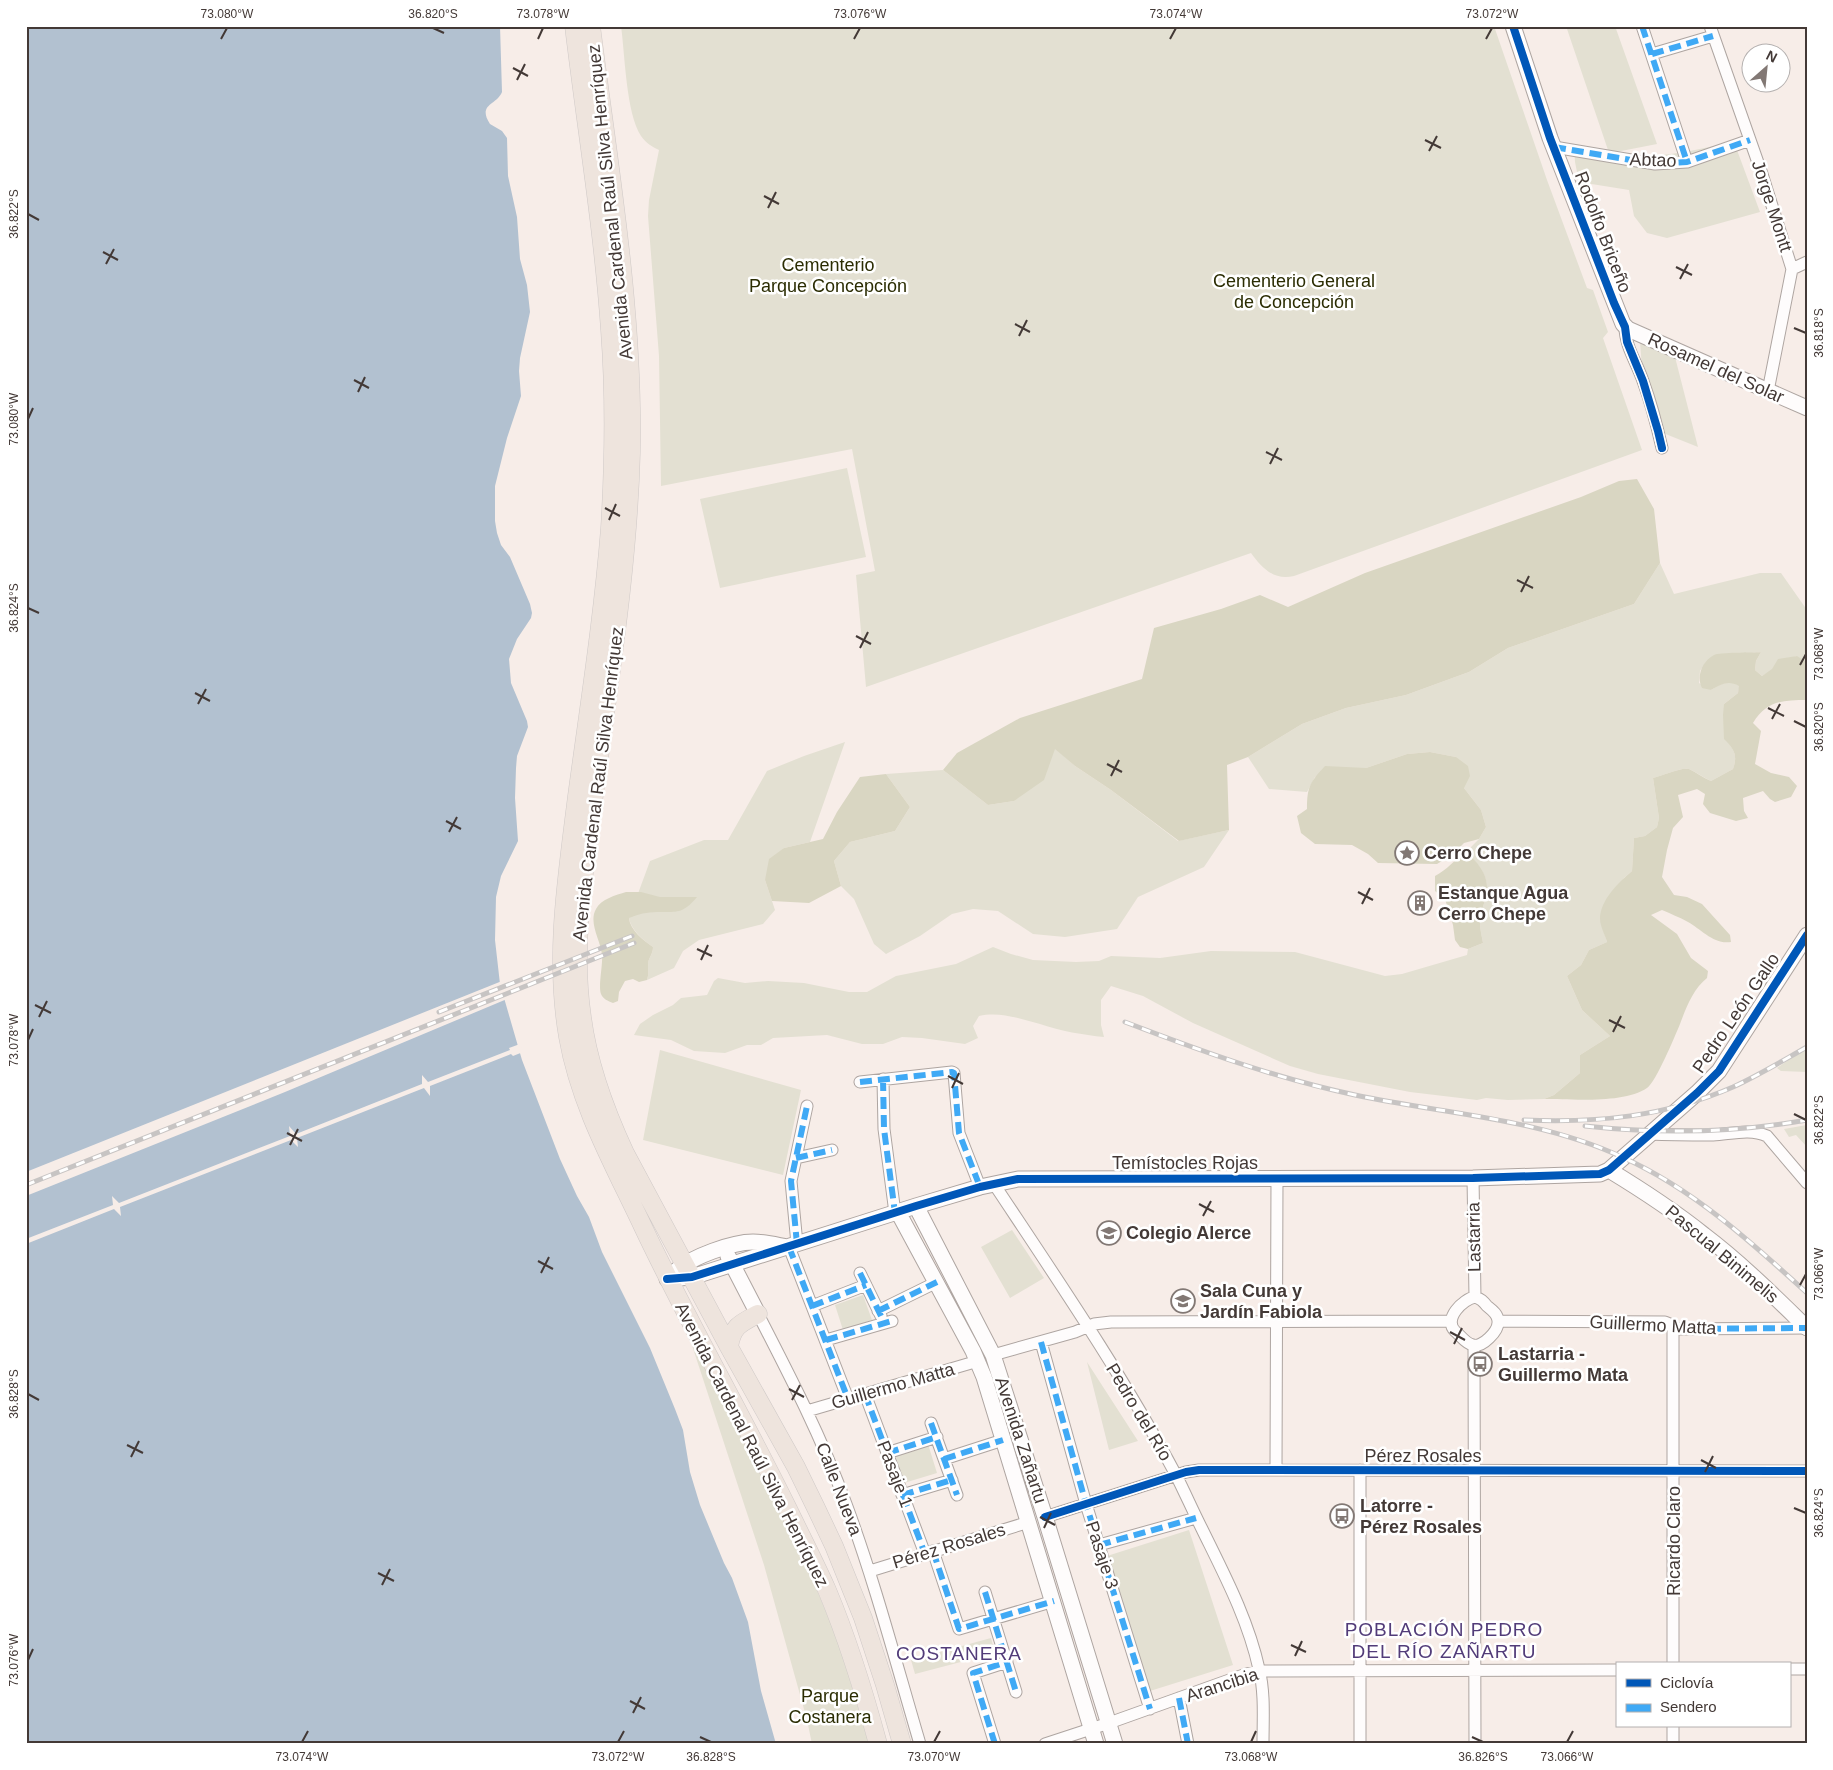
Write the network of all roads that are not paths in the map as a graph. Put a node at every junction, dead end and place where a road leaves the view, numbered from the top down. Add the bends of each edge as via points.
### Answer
1 (574, 26) edge
2 (591, 26) edge
3 (1513, 26) edge
4 (1642, 26) edge
5 (1711, 31) edge
6 (1652, 54) junction
7 (1750, 140) junction
8 (1554, 147) junction
9 (1687, 162) junction
10 (1807, 262) edge
11 (1792, 269) junction
12 (1625, 326) junction
13 (1768, 391) junction
14 (1807, 408) edge
15 (1662, 448) dead end
16 (1807, 935) edge
17 (883, 1079) junction
18 (860, 1082) dead end
19 (807, 1106) dead end
20 (1650, 1134) junction
21 (832, 1150) dead end
22 (796, 1158) junction
23 (1609, 1170) junction
24 (1590, 1176) joint
25 (1277, 1177) junction
26 (1473, 1178) junction
27 (1807, 1184) edge
28 (987, 1186) junction
29 (916, 1206) junction
30 (897, 1212) junction
31 (793, 1246) junction
32 (724, 1248) junction
33 (734, 1264) junction
34 (688, 1270) junction
35 (860, 1273) dead end
36 (668, 1279) junction
37 (937, 1282) junction
38 (866, 1285) junction
39 (1475, 1297) junction
40 (812, 1306) junction
41 (878, 1311) junction
42 (758, 1314) junction
43 (1277, 1321) junction
44 (1450, 1321) junction
45 (1498, 1321) junction
46 (1087, 1326) junction
47 (1807, 1328) edge
48 (1673, 1329) junction
49 (826, 1340) junction
50 (1041, 1342) junction
51 (1474, 1346) junction
52 (729, 1347) junction
53 (993, 1355) junction
54 (978, 1361) junction
55 (864, 1394) junction
56 (848, 1399) junction
57 (807, 1411) junction
58 (931, 1423) dead end
59 (936, 1437) junction
60 (1003, 1440) junction
61 (887, 1453) junction
62 (944, 1459) junction
63 (1276, 1470) junction
64 (1360, 1470) junction
65 (1474, 1471) junction
66 (1674, 1471) junction
67 (1807, 1471) edge
68 (1176, 1475) junction
69 (952, 1480) junction
70 (902, 1495) junction
71 (957, 1495) dead end
72 (1086, 1504) junction
73 (1045, 1517) junction
74 (1196, 1518) junction
75 (1029, 1522) junction
76 (1099, 1545) junction
77 (929, 1553) junction
78 (870, 1571) junction
79 (985, 1592) dead end
80 (1054, 1601) junction
81 (994, 1619) junction
82 (1007, 1662) junction
83 (1673, 1662) edge
84 (1790, 1669) edge
85 (1807, 1669) edge
86 (1360, 1670) junction
87 (1474, 1670) junction
88 (1616, 1670) edge
89 (1260, 1671) junction
90 (1016, 1692) dead end
91 (1179, 1698) junction
92 (1150, 1709) junction
93 (1110, 1724) junction
94 (1673, 1728) edge
95 (1094, 1736) edge
96 (878, 1744) edge
97 (902, 1744) edge
98 (920, 1744) edge
99 (995, 1744) edge
100 (1045, 1744) edge
101 (1115, 1744) edge
102 (1188, 1744) edge
103 (1263, 1744) edge
104 (1360, 1744) edge
105 (1475, 1744) edge
106 (1673, 1744) edge

1 - 36 main road, Avenida Cardenal Raúl Silva Henríquez via 608,308 613,450 603,598 564,898 562,987 572,1056 587,1106
2 - 34 main road, Avenida Cardenal Raúl Silva Henríquez via 624,292 631,453 619,607 580,908 580,1001 591,1062 612,1123
3 - 8 street, Rodolfo Briceño
4 - 6 street
5 - 6 street
5 - 7 street, Jorge Montt
6 - 9 street
7 - 9 street, Abtao
7 - 11 street, Jorge Montt
8 - 9 street, Abtao via 1655,164
8 - 12 street, Rodolfo Briceño
10 - 11 street
11 - 13 street, Jorge Montt
12 - 13 street, Rosamel del Solar
12 - 15 street, Rodolfo Briceño via 1627,342 1643,381
13 - 14 street, Rosamel del Solar
16 - 20 street, Pedro León Gallo via 1719,1071
17 - 18 street
17 - 28 street, Pedro del Río via 954,1074 959,1133
17 - 30 street via 884,1129
19 - 22 street
20 - 23 street, Pedro León Gallo
20 - 27 street via 1762,1133
21 - 22 street
22 - 31 street via 792,1182
23 - 24 street, Pedro León Gallo
23 - 47 street, Pascual Binimelis via 1705,1235
24 - 26 street, Temístocles Rojas
25 - 26 street, Temístocles Rojas
25 - 28 street, Temístocles Rojas via 1027,1178
25 - 43 street
26 - 39 street, Lastarria
28 - 29 street, Temístocles Rojas
28 - 46 street, Pedro del Río
29 - 30 street, Temístocles Rojas
29 - 53 street, Avenida Zañartu
30 - 31 street, Temístocles Rojas
30 - 37 street, Avenida Zañartu
31 - 32 street, Temístocles Rojas via 752,1242
31 - 33 street, Temístocles Rojas
31 - 40 street
32 - 33 street, Calle Nueva
32 - 34 street, Temístocles Rojas
33 - 34 street, Temístocles Rojas
33 - 42 street, Calle Nueva
34 - 36 street, Temístocles Rojas
34 - 52 main road, Avenida Cardenal Raúl Silva Henríquez
35 - 38 street
36 - 96 main road, Avenida Cardenal Raúl Silva Henríquez via 772,1476 826,1588 849,1649
37 - 41 street
37 - 54 street, Avenida Zañartu
38 - 40 street
38 - 41 street
39 - 44 street via 1468,1300
39 - 45 street via 1495,1313
40 - 49 street
41 - 49 street via 888,1322
42 - 52 main road via 737,1327
42 - 57 street, Calle Nueva
43 - 44 street
43 - 46 street via 1112,1322
43 - 63 street
44 - 51 street via 1452,1328
45 - 48 street, Guillermo Matta via 1665,1322
45 - 51 street via 1496,1330 1482,1344
46 - 50 street
46 - 68 street, Pedro del Río
47 - 48 street, Guillermo Matta
48 - 66 street, Ricardo Claro
49 - 56 street
50 - 53 street
50 - 72 street, Pasaje 3
51 - 65 street
52 - 97 main road, Avenida Cardenal Raúl Silva Henríquez via 796,1467 834,1546 874,1651
53 - 73 street, Avenida Zañartu
54 - 55 street, Guillermo Matta
54 - 60 street, Avenida Zañartu
55 - 56 street, Guillermo Matta
55 - 61 street, Pasaje 1
56 - 57 street, Guillermo Matta
57 - 78 street, Calle Nueva via 846,1502
58 - 59 street
59 - 61 street
59 - 62 street
60 - 62 street
60 - 75 street, Avenida Zañartu
61 - 70 street, Pasaje 1
62 - 69 street
63 - 64 street, Pérez Rosales
63 - 68 street, Pérez Rosales via 1199,1470
64 - 65 street, Pérez Rosales
64 - 86 street
65 - 66 street, Pérez Rosales
65 - 87 street
66 - 67 street, Pérez Rosales
66 - 83 street, Ricardo Claro
68 - 72 street, Pérez Rosales
68 - 74 street, Pedro del Río
69 - 70 street
69 - 71 street
70 - 77 street, Pasaje 1
72 - 73 street, Pérez Rosales
72 - 76 street, Pasaje 3
73 - 93 street, Avenida Zañartu
74 - 76 street
74 - 89 street, Pedro del Río via 1242,1613
75 - 77 street, Pérez Rosales
75 - 80 street, Avenida Zañartu
76 - 92 street, Pasaje 3
77 - 78 street, Pérez Rosales
77 - 81 street, Pasaje 1 via 959,1629
78 - 98 street, Calle Nueva
79 - 81 street
80 - 81 street
80 - 95 street, Avenida Zañartu
81 - 82 street
82 - 90 street
82 - 99 street via 973,1673
84 - 85 street
86 - 87 street, Arancibia
86 - 89 street, Arancibia
86 - 104 street
87 - 88 street, Arancibia
87 - 105 street
89 - 91 street, Arancibia
89 - 103 street, Pedro del Río
91 - 92 street, Arancibia
91 - 102 street
92 - 93 street, Arancibia
93 - 95 street, Arancibia
93 - 101 street, Avenida Zañartu
94 - 106 street
95 - 100 street, Arancibia

